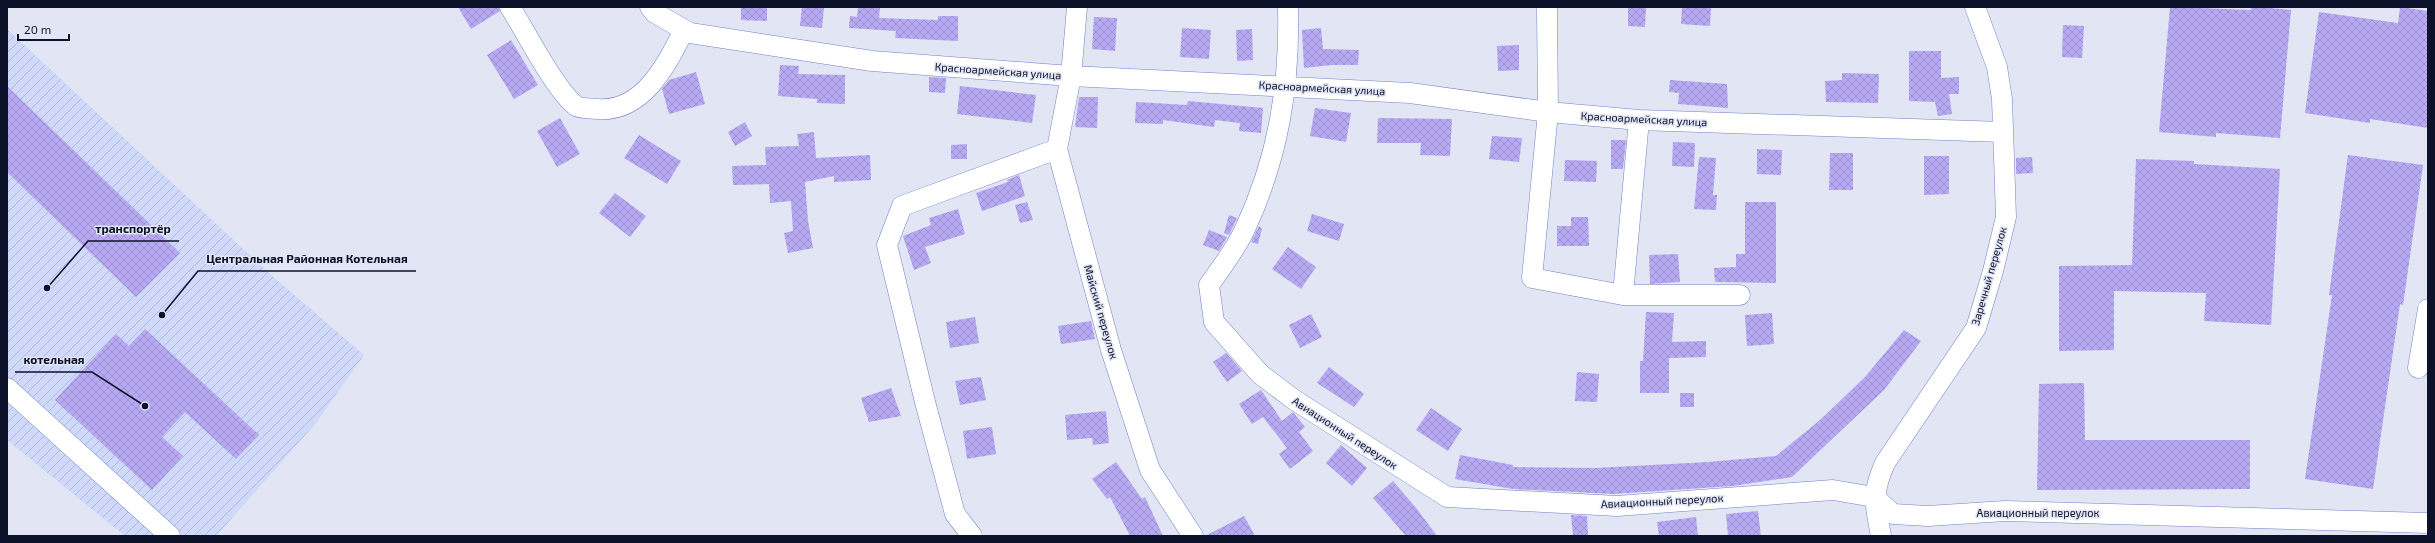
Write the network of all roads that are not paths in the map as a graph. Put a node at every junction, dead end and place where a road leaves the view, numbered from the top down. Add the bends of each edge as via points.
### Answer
1 (510, 7) edge
2 (1077, 7) edge
3 (1288, 7) edge
4 (1547, 7) edge
5 (1975, 7) edge
6 (654, 9) edge
7 (684, 30) junction
8 (1071, 76) junction
9 (1287, 86) junction
10 (1548, 112) junction
11 (1639, 120) junction
12 (2003, 132) junction
13 (1056, 148) junction
14 (1623, 295) junction
15 (1740, 295) dead end
16 (2428, 309) edge
17 (2418, 368) dead end
18 (7, 388) edge
19 (1874, 497) junction
20 (2423, 522) edge
21 (170, 536) edge
22 (972, 536) edge
23 (1193, 536) edge
24 (1881, 536) edge
25 (2394, 536) edge

1 - 7 street via 560,89 578,107 607,110 629,103 648,88 666,66
2 - 8 street, Майский переулок
3 - 9 street, Авиационный переулок
4 - 10 street
5 - 12 street, Заречный переулок via 1997,67 2002,99
6 - 7 street, Красноармейская улица
7 - 8 street, Красноармейская улица via 872,62
8 - 9 street, Красноармейская улица
8 - 13 street, Майский переулок
9 - 10 street, Красноармейская улица via 1410,93
9 - 19 street, Авиационный переулок via 1271,164 1244,233 1209,285 1214,322 1260,374 1293,399 1447,497 1617,506 1833,490
10 - 11 street, Красноармейская улица
10 - 14 street via 1532,278
11 - 12 street, Красноармейская улица
11 - 14 street
12 - 19 street, Заречный переулок via 2006,217 1976,328 1885,463 1876,484
13 - 22 street via 902,206 887,245 924,402 955,514
13 - 23 street, Майский переулок via 1111,350 1150,470
14 - 15 street
16 - 17 street
18 - 21 street
19 - 20 street, Авиационный переулок via 1893,514 1921,516 2005,511
19 - 24 street
20 - 25 street

